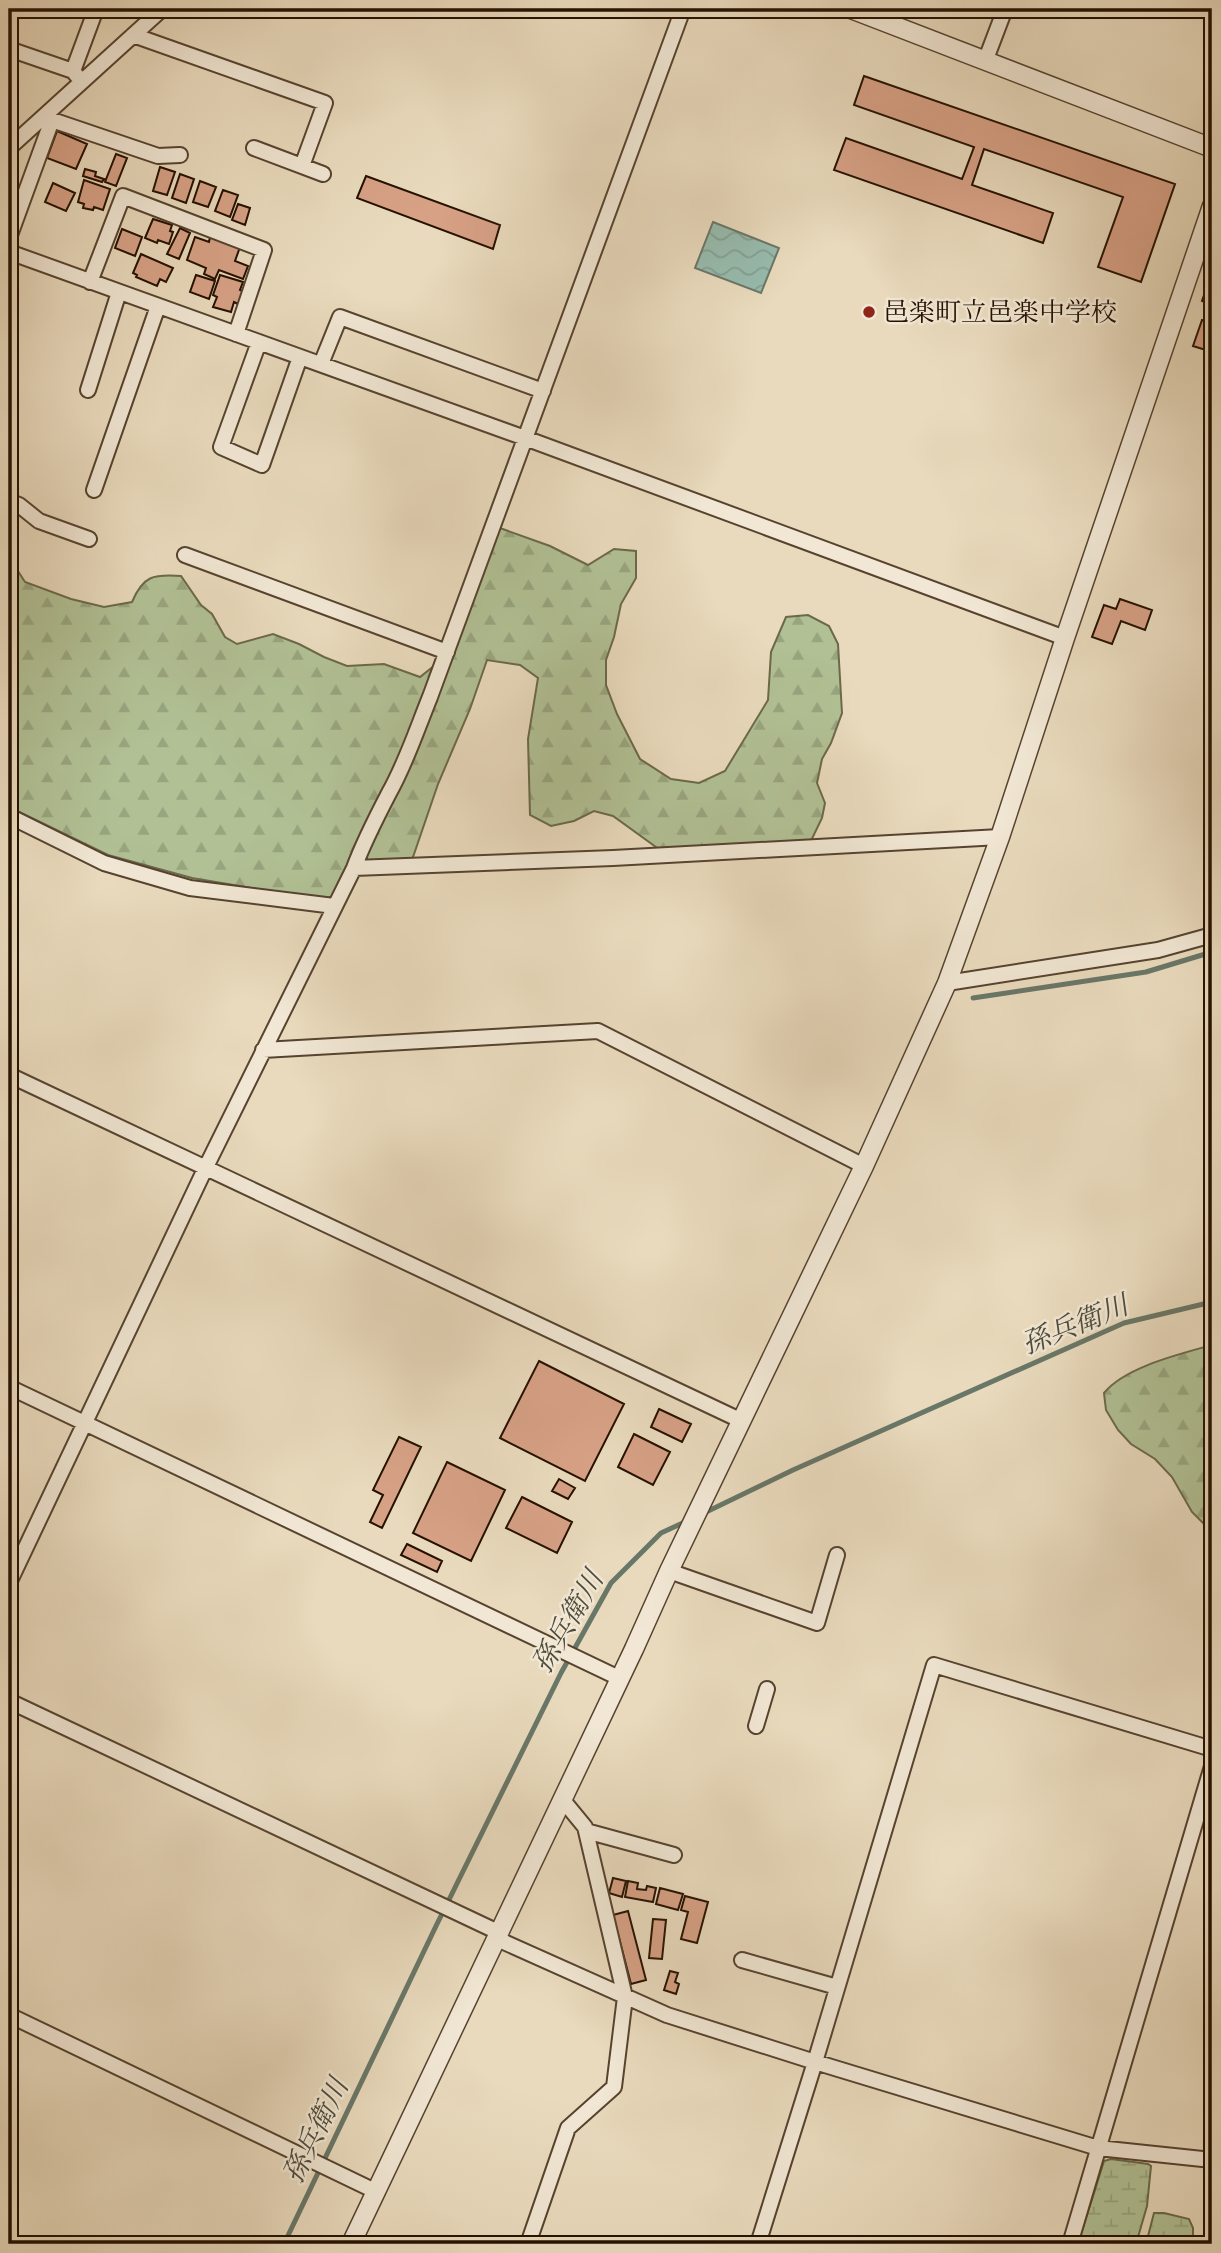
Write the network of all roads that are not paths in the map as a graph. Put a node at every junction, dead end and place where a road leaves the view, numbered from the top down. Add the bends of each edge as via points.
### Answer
1 (162, 9) edge
2 (683, 9) edge
3 (851, 9) edge
4 (1005, 9) edge
5 (91, 10) edge
6 (133, 34) junction
7 (9, 49) edge
8 (986, 59) junction
9 (77, 76) junction
10 (50, 117) junction
11 (9, 148) edge
12 (254, 148) dead end
13 (1212, 148) edge
14 (180, 155) dead end
15 (302, 166) junction
16 (323, 174) dead end
17 (1212, 206) edge
18 (9, 238) edge
19 (9, 252) edge
20 (90, 282) junction
21 (119, 292) junction
22 (158, 306) junction
23 (236, 334) junction
24 (259, 342) junction
25 (300, 357) junction
26 (321, 364) junction
27 (88, 390) dead end
28 (543, 391) junction
29 (525, 438) junction
30 (94, 490) dead end
31 (9, 501) edge
32 (89, 539) dead end
33 (185, 555) dead end
34 (1065, 638) junction
35 (447, 652) junction
36 (9, 816) edge
37 (1000, 836) junction
38 (355, 868) junction
39 (334, 906) junction
40 (1212, 935) edge
41 (947, 983) junction
42 (263, 1050) junction
43 (9, 1075) edge
44 (864, 1166) junction
45 (205, 1169) junction
46 (9, 1387) edge
47 (742, 1421) junction
48 (85, 1423) junction
49 (837, 1555) dead end
50 (669, 1571) junction
51 (9, 1583) edge
52 (619, 1678) junction
53 (766, 1689) dead end
54 (9, 1701) edge
55 (757, 1726) dead end
56 (1212, 1749) edge
57 (1212, 1766) edge
58 (562, 1800) junction
59 (586, 1831) junction
60 (674, 1855) dead end
61 (497, 1935) junction
62 (742, 1960) dead end
63 (838, 1987) junction
64 (625, 1997) junction
65 (9, 2015) edge
66 (816, 2062) junction
67 (1098, 2148) junction
68 (1212, 2161) edge
69 (377, 2192) junction
70 (351, 2244) edge
71 (528, 2244) edge
72 (758, 2244) edge
73 (1070, 2244) edge

1 - 6 street
2 - 28 street
3 - 8 street
4 - 8 street
5 - 9 street
6 - 9 street
6 - 15 street via 325,103
7 - 9 street
8 - 13 street
9 - 10 street
10 - 11 street
10 - 14 street via 158,156
10 - 18 street
12 - 15 street
15 - 16 street
17 - 34 street
19 - 20 street
20 - 21 street
20 - 23 street via 123,195 264,250
21 - 22 street
21 - 27 street
22 - 23 street
22 - 30 street
23 - 24 street
24 - 25 street
24 - 25 street via 222,447 262,464
25 - 26 street
26 - 28 street via 340,317
26 - 29 street
28 - 29 street
29 - 34 street
29 - 35 street
31 - 32 street via 39,521
33 - 35 street
34 - 37 street
35 - 38 street
36 - 39 street via 104,863 190,888
37 - 38 street
37 - 41 street
38 - 39 street
39 - 42 street
40 - 41 street via 1158,950
41 - 44 street
42 - 44 street via 598,1031
42 - 45 street
43 - 45 street
44 - 47 street
45 - 47 street
45 - 48 street
46 - 48 street
47 - 50 street
48 - 51 street
48 - 52 street
49 - 50 street via 817,1623
50 - 52 street
52 - 58 street
53 - 55 street
54 - 61 street
56 - 63 street via 934,1665
57 - 67 street
58 - 59 street
58 - 61 street
59 - 60 street
59 - 64 street
61 - 64 street
61 - 69 street
62 - 63 street
63 - 66 street
64 - 66 street via 667,2015
64 - 71 street via 614,2087 568,2128
65 - 69 street
66 - 67 street
66 - 72 street
67 - 68 street
67 - 73 street
69 - 70 street

